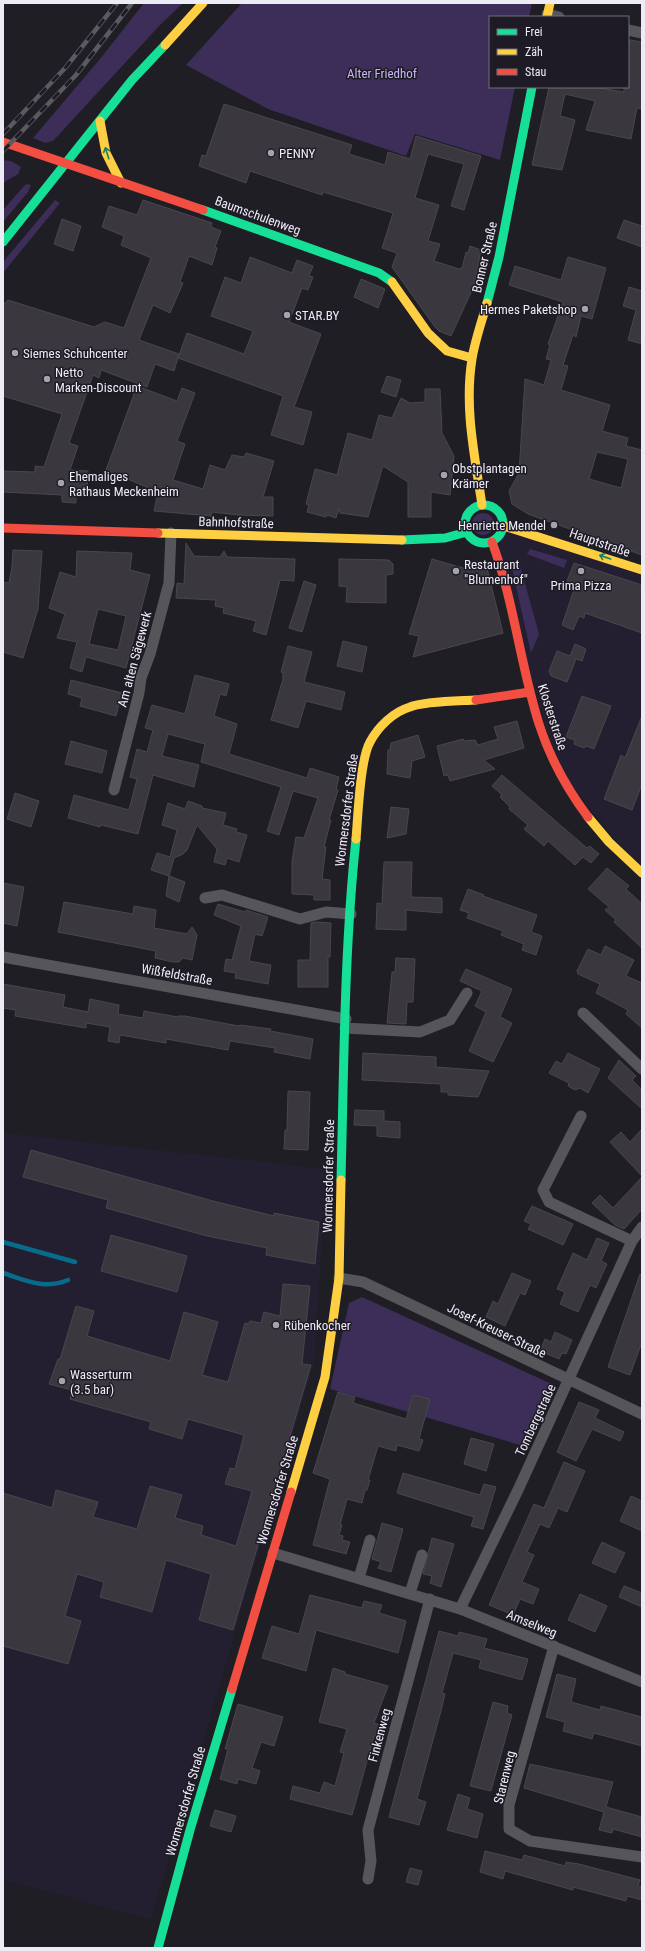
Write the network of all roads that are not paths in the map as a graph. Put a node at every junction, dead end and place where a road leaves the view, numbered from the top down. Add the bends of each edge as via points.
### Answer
1 (203, 3) edge
2 (550, 3) edge
3 (547, 16) edge
4 (629, 30) edge
5 (642, 33) edge
6 (532, 88) edge
7 (100, 121) junction
8 (3, 142) edge
9 (65, 164) junction
10 (121, 183) junction
11 (3, 242) edge
12 (472, 358) junction
13 (482, 505) junction
14 (504, 526) junction
15 (3, 528) edge
16 (467, 532) junction
17 (170, 533) junction
18 (492, 542) junction
19 (642, 570) edge
20 (530, 692) junction
21 (114, 790) dead end
22 (642, 873) edge
23 (205, 898) dead end
24 (351, 914) junction
25 (3, 957) edge
26 (467, 993) dead end
27 (583, 1013) dead end
28 (346, 1023) junction
29 (642, 1069) edge
30 (581, 1116) dead end
31 (638, 1234) edge
32 (339, 1278) junction
33 (568, 1380) junction
34 (642, 1414) edge
35 (370, 1540) dead end
36 (273, 1553) junction
37 (422, 1555) dead end
38 (359, 1578) junction
39 (410, 1593) junction
40 (430, 1599) junction
41 (460, 1609) junction
42 (554, 1646) junction
43 (642, 1682) edge
44 (642, 1857) edge
45 (368, 1879) dead end
46 (158, 1948) edge

1 - 7 street via 132,80
2 - 3 street
4 - 5 street
6 - 12 street, Bonner Straße via 499,257
7 - 9 street
10 -> 7 street via 106,153
8 - 9 street, Baumschulenweg
9 - 10 street, Baumschulenweg
9 - 11 street
10 - 12 street, Baumschulenweg via 379,273 392,282 428,333 447,351
12 - 13 street, Bonner Straße via 469,388 470,426
13 - 14 street via 496,508 502,516
13 - 16 street via 468,514 465,522
14 - 18 street via 500,535
19 -> 14 street, Hauptstraße
15 - 17 street, Bahnhofstraße
16 - 17 street, Bahnhofstraße via 445,538 408,540
16 - 18 street via 476,542
17 - 21 street, Am alten Sägewerk via 169,583 141,678
18 - 20 street, Klosterstraße via 514,610
20 - 22 street, Klosterstraße via 544,737 572,793 591,821
20 - 24 street, Wormersdorfer Straße via 411,706 397,712 381,726 369,743 364,764 352,874
23 - 24 street via 222,895 300,919 326,912
24 - 28 street, Wormersdorfer Straße
25 - 28 street, Wißfeldstraße
26 - 28 street via 450,1020 420,1032
27 - 29 street
28 - 32 street, Wormersdorfer Straße
30 - 31 street, Tombergstraße via 543,1190 548,1202
31 - 33 street, Tombergstraße
32 - 33 street, Josef-Kreuser-Straße via 363,1282
32 - 36 street, Wormersdorfer Straße via 325,1377
33 - 34 street, Josef-Kreuser-Straße
33 - 41 street, Tombergstraße
35 - 38 street
36 - 38 street, Amselweg
36 - 46 street, Wormersdorfer Straße via 190,1830
37 - 39 street
38 - 39 street, Amselweg
39 - 40 street, Amselweg
40 - 41 street, Amselweg
40 - 45 street, Finkenweg via 368,1830 371,1860
41 - 42 street, Amselweg
42 - 43 street, Amselweg
42 - 44 street, Starenweg via 509,1805 509,1829 530,1841

